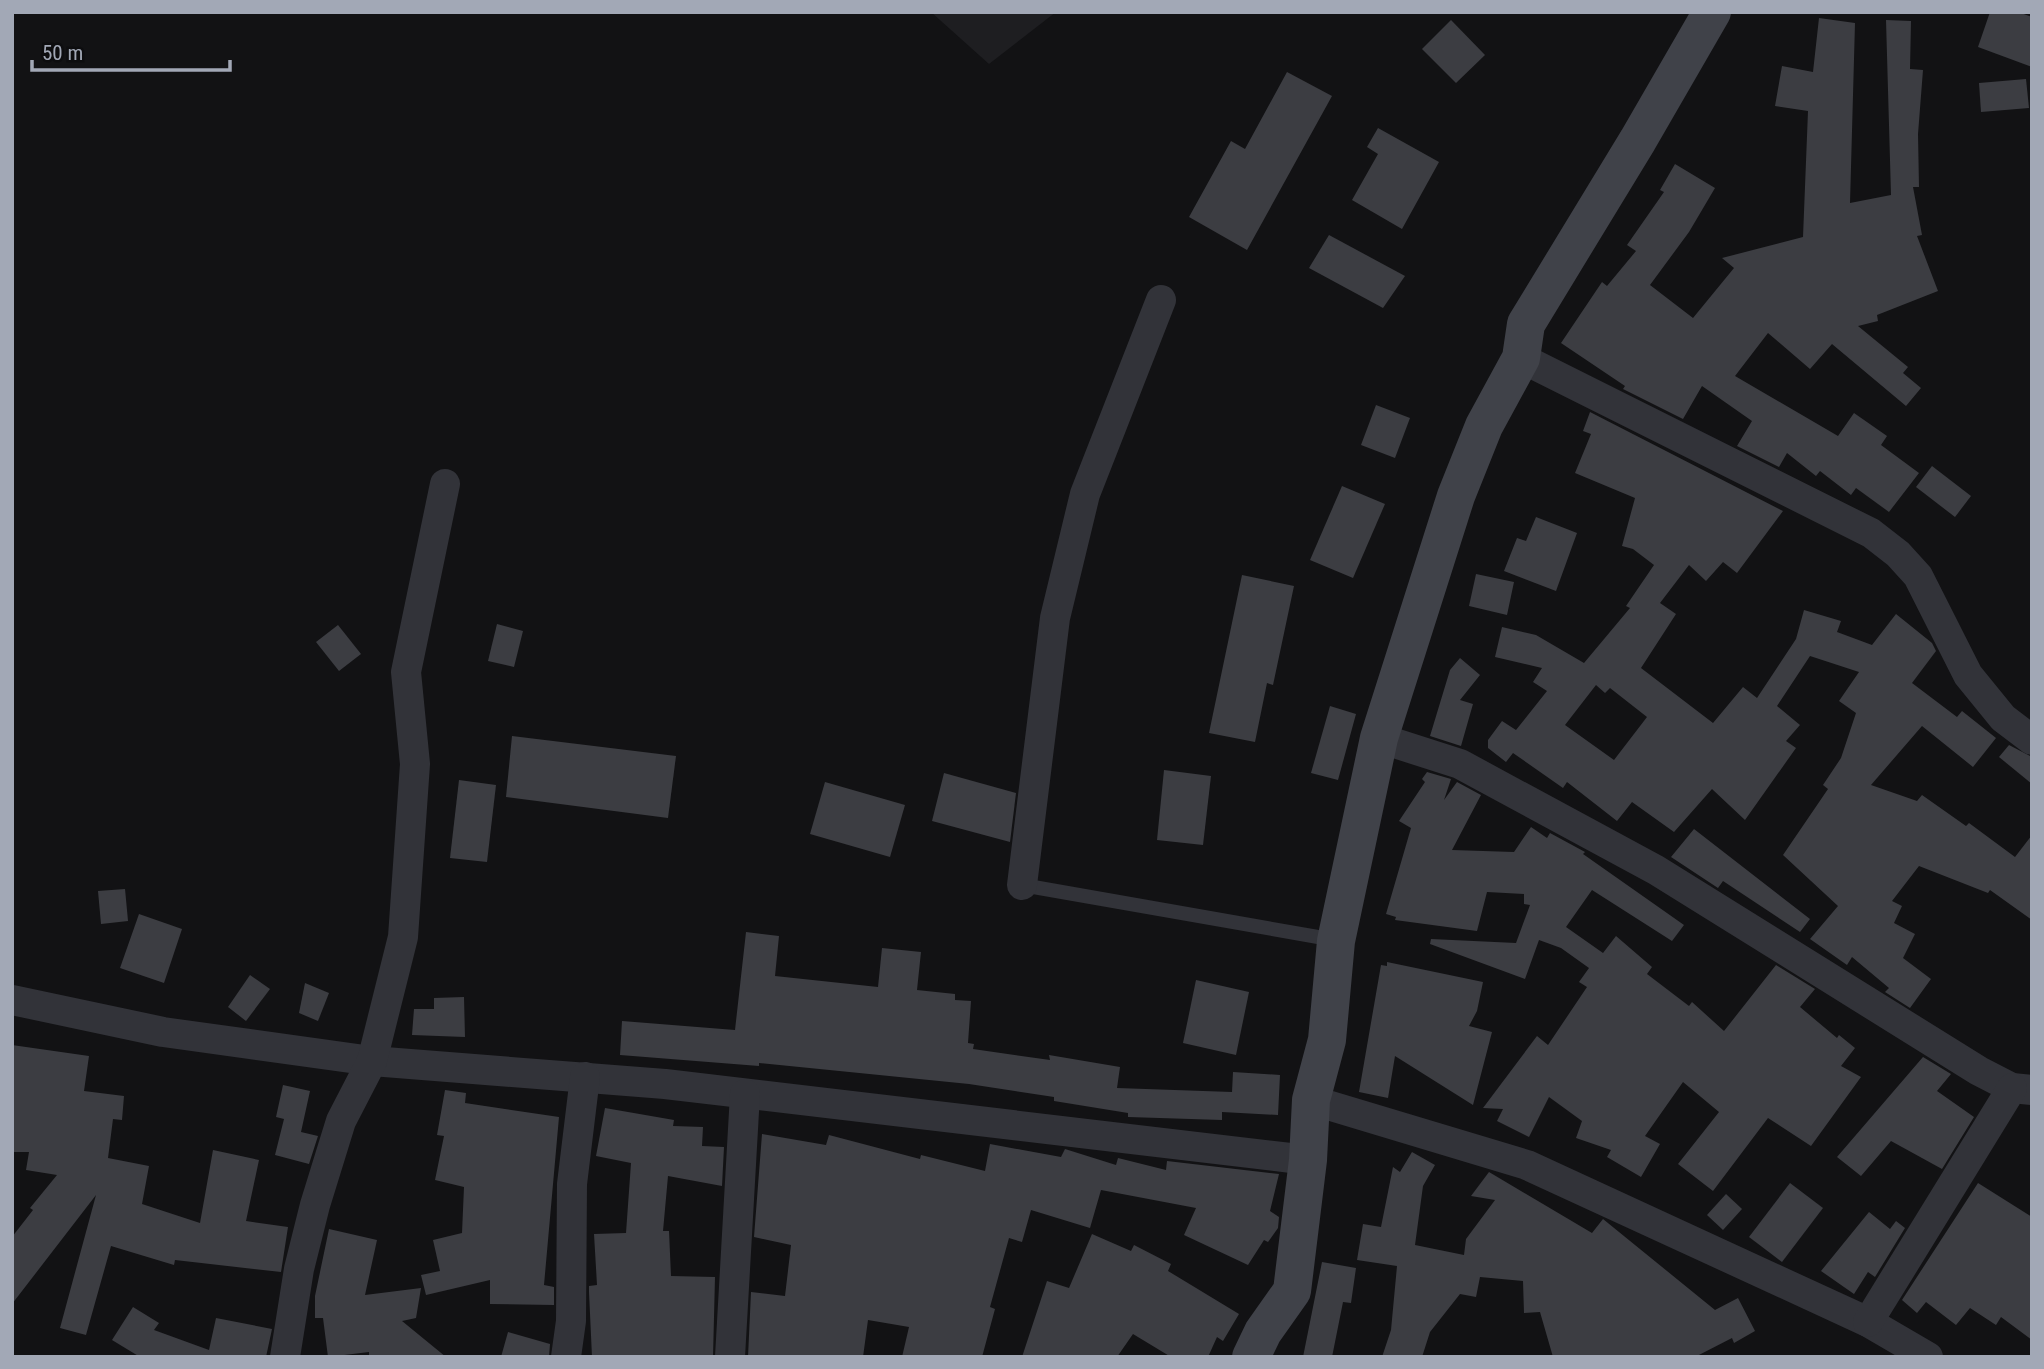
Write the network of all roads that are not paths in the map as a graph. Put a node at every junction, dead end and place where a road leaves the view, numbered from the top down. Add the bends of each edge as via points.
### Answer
1 (1712, 12) edge
2 (1161, 300) dead end
3 (1521, 358) junction
4 (445, 484) dead end
5 (1379, 738) junction
6 (2032, 740) edge
7 (1022, 885) joint
8 (1336, 940) junction
9 (12, 1000) edge
10 (372, 1061) junction
11 (585, 1077) junction
12 (2022, 1089) edge
13 (746, 1094) junction
14 (1311, 1100) junction
15 (1308, 1160) junction
16 (1868, 1322) junction
17 (285, 1357) edge
18 (566, 1357) edge
19 (730, 1357) edge
20 (1251, 1357) edge
21 (1928, 1357) edge

1 - 3 street via 1526,324
2 - 7 street via 1085,494 1055,618
3 - 5 street via 1484,426 1456,496
3 - 6 street via 1871,533 1918,576 1968,675 2003,718
4 - 10 street via 406,671 415,764 403,937
5 - 8 street
5 - 12 street via 1460,764 1656,870 1874,1008
7 - 8 lane
8 - 14 street via 1327,1040
9 - 10 street via 163,1032
10 - 11 street
10 - 17 street via 341,1121 315,1205
11 - 13 street
11 - 18 street via 572,1184 571,1321
12 - 16 street
13 - 15 street
13 - 19 street
14 - 15 street
14 - 16 street via 1527,1165
15 - 20 street via 1292,1291
16 - 21 street

